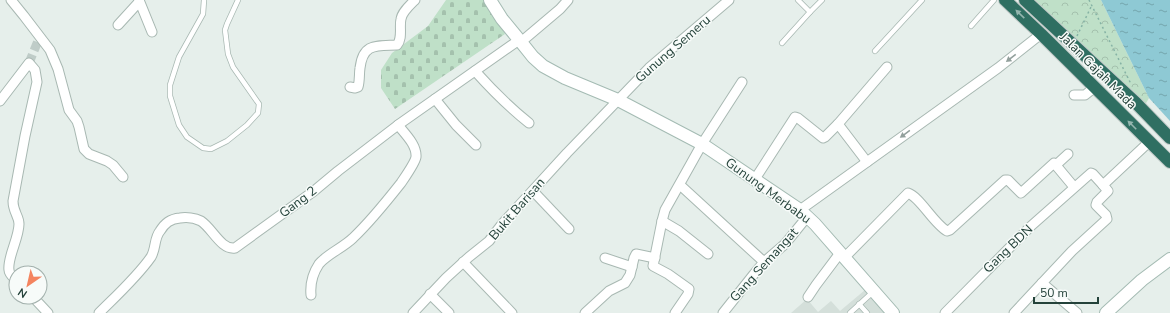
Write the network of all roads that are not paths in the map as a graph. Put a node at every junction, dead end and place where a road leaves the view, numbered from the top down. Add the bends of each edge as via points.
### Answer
1 (10, 0) edge
2 (204, 0) edge
3 (238, 0) edge
4 (415, 0) edge
5 (490, 0) edge
6 (568, 0) edge
7 (729, 0) edge
8 (798, 0) edge
9 (822, 0) edge
10 (922, 0) edge
11 (994, 0) edge
12 (1005, 0) edge
13 (1025, 0) edge
14 (139, 1) edge
15 (810, 12) junction
16 (118, 25) dead end
17 (970, 26) dead end
18 (152, 32) dead end
19 (1042, 34) junction
20 (520, 41) junction
21 (782, 43) dead end
22 (874, 51) dead end
23 (887, 67) dead end
24 (475, 71) junction
25 (742, 82) dead end
26 (350, 87) dead end
27 (1095, 87) junction
28 (1074, 96) dead end
29 (435, 99) junction
30 (618, 100) junction
31 (0, 101) edge
32 (529, 123) dead end
33 (838, 124) junction
34 (398, 126) junction
35 (1170, 138) edge
36 (1149, 142) junction
37 (702, 144) junction
38 (476, 145) dead end
39 (1068, 154) dead end
40 (867, 162) junction
41 (1170, 162) edge
42 (1056, 165) junction
43 (123, 177) dead end
44 (755, 180) junction
45 (680, 185) junction
46 (1103, 185) junction
47 (1074, 187) junction
48 (532, 191) junction
49 (803, 213) junction
50 (662, 221) junction
51 (569, 229) dead end
52 (708, 254) dead end
53 (842, 255) junction
54 (605, 258) dead end
55 (655, 258) junction
56 (1170, 259) edge
57 (463, 262) junction
58 (764, 262) junction
59 (10, 265) edge
60 (632, 267) junction
61 (1042, 283) junction
62 (874, 291) junction
63 (430, 294) junction
64 (311, 295) dead end
65 (808, 297) dead end
66 (859, 304) junction
67 (40, 305) edge
68 (48, 313) edge
69 (99, 313) edge
70 (413, 313) edge
71 (449, 313) edge
72 (512, 313) edge
73 (586, 313) edge
74 (675, 313) edge
75 (723, 313) edge
76 (850, 313) edge
77 (867, 313) edge
78 (893, 313) edge
79 (945, 313) edge
80 (1014, 313) edge
81 (1077, 313) edge
82 (1106, 313) edge

1 - 43 street via 50,50 69,110 79,126 84,149 89,154 108,161
2 - 3 lane via 203,14 179,57 170,85 170,96 179,125 187,138 202,148 211,149 227,142 258,113 258,104 233,67 228,54 225,30
4 - 26 street via 402,15 397,45 374,46 367,49 360,68 358,87
5 - 20 street, Gunung Merbabu
6 - 20 street, Gang 2
7 - 30 street, Gunung Semeru via 649,68
8 - 15 lane
9 - 15 lane
10 - 22 lane
11 - 17 lane
19 -> 12 highway, Jalan Gajah Mada
13 - 35 highway, Jalan Gajah Mada
14 - 16 street
14 - 18 street
15 - 21 lane
19 - 27 highway, Jalan Gajah Mada
19 -> 40 street, Gang Semangat
20 - 24 street, Gang 2
20 - 30 street, Gunung Merbabu via 544,66 565,78
23 - 33 street
24 - 29 street, Gang 2
24 - 32 street via 490,89
25 - 37 street
27 - 28 street via 1085,95
36 -> 27 highway, Jalan Gajah Mada
29 - 34 street, Gang 2
29 - 38 street
30 - 37 street, Gunung Merbabu
30 - 48 street, Bukit Barisan
31 - 59 street via 29,63 35,70 37,82 13,201 19,227
33 - 40 street
33 - 44 street via 823,138 795,117
34 - 64 street via 415,148 414,162 369,222 352,240 320,262 310,288
34 - 69 street, Gang 2 via 236,248 225,246 200,221 193,218 171,220 160,230 152,255
36 - 41 highway, Jalan Gajah Mada
36 - 46 street
37 - 44 street, Gunung Merbabu
37 - 45 street
39 - 42 street
40 - 49 street, Gang Semangat
42 - 47 street
42 - 53 street via 1054,163 1021,193 1005,180 949,231 908,193
44 - 49 street, Gunung Merbabu
45 - 50 street via 665,210
45 - 58 street
46 - 47 street, Gang BDN via 1091,173
46 - 61 street via 1108,191 1096,204 1107,218
47 - 79 street, Gang BDN via 1031,226
48 - 51 street
48 - 57 street, Bukit Barisan via 489,241
49 - 53 street, Gunung Merbabu
49 - 58 street, Gang Semangat via 785,244
50 - 52 street
50 - 55 street
53 - 62 street, Gunung Merbabu
53 - 65 street
54 - 60 street
55 - 60 street via 636,254
55 - 74 street via 653,266 689,289
56 - 82 street via 1142,280
57 - 63 street, Bukit Barisan
57 - 72 street
58 - 75 street, Gang Semangat
60 - 73 street via 625,283 609,291
61 - 80 street
61 - 81 street
62 - 66 lane
62 - 78 street, Gunung Merbabu
63 - 70 street, Bukit Barisan
63 - 71 street
66 - 76 lane
66 - 77 lane
67 - 68 street

